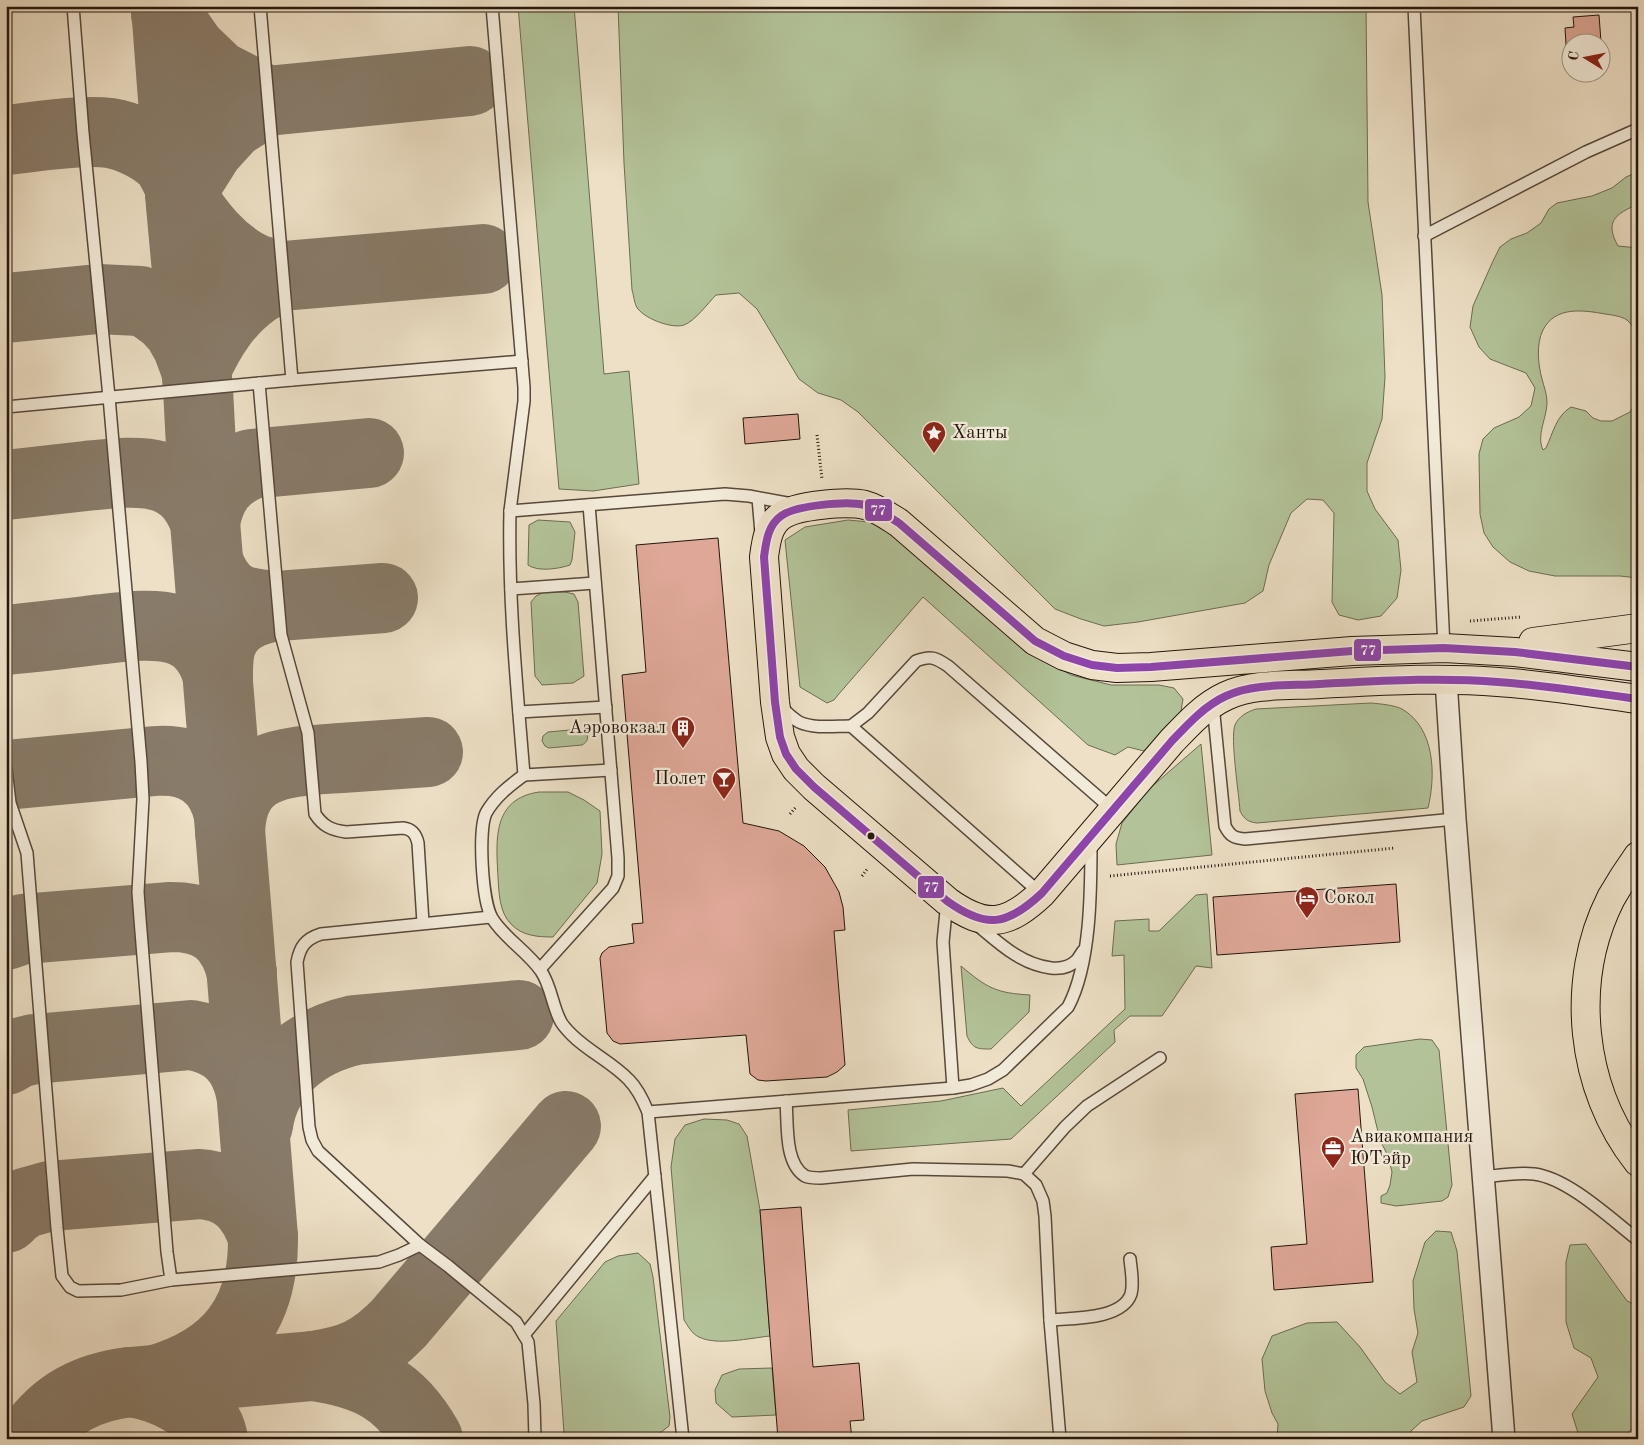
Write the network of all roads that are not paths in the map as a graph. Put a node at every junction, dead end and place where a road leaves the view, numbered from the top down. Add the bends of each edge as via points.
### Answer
1 (73, 6) edge
2 (260, 6) edge
3 (492, 6) edge
4 (1414, 6) edge
5 (1638, 129) edge
6 (1424, 236) junction
7 (522, 361) junction
8 (292, 380) junction
9 (259, 383) junction
10 (109, 397) junction
11 (6, 407) edge
12 (758, 498) junction
13 (589, 505) junction
14 (809, 508) junction
15 (510, 511) junction
16 (764, 557) junction
17 (595, 583) junction
18 (511, 589) junction
19 (1638, 628) edge
20 (1443, 635) junction
21 (1476, 649) junction
22 (1638, 667) edge
23 (1446, 680) junction
24 (1638, 699) edge
25 (775, 702) junction
26 (1213, 704) junction
27 (606, 707) junction
28 (519, 712) junction
29 (851, 726) junction
30 (6, 769) edge
31 (611, 770) junction
32 (524, 775) junction
33 (1113, 810) junction
34 (1455, 819) junction
35 (1091, 835) junction
36 (1638, 856) edge
37 (1042, 893) junction
38 (955, 907) junction
39 (491, 917) junction
40 (423, 923) junction
41 (1085, 948) junction
42 (540, 969) junction
43 (1160, 1058) dead end
44 (953, 1088) junction
45 (786, 1102) junction
46 (648, 1112) junction
47 (1638, 1162) edge
48 (1024, 1174) junction
49 (655, 1176) junction
50 (1484, 1177) junction
51 (1638, 1240) edge
52 (420, 1245) junction
53 (1130, 1259) dead end
54 (171, 1280) junction
55 (1050, 1320) junction
56 (524, 1335) junction
57 (535, 1439) edge
58 (683, 1439) edge
59 (1060, 1439) edge
60 (1504, 1439) edge

1 - 10 lane
2 - 8 lane
3 - 7 lane
4 - 6 lane
5 - 6 lane via 1586,152
6 - 20 lane
7 - 8 lane
7 - 15 lane via 524,401
8 - 9 lane
9 - 10 lane
9 - 40 lane via 281,635 308,733 315,814 327,828 337,831 403,828 417,836
10 - 11 lane
10 - 54 lane via 141,762 143,806 138,892
12 - 13 lane via 724,494
12 - 14 lane
12 - 16 lane
13 - 15 lane
13 - 17 lane
14 - 16 main road via 780,516 766,539
14 - 20 main road via 853,503 884,513 1035,641 1064,656 1092,665 1151,667 1352,651
15 - 18 lane
16 - 25 main road
17 - 18 lane
17 - 27 lane
18 - 28 lane
19 - 21 main road
20 - 21 main road
20 - 23 main road
21 - 22 main road
23 - 24 main road via 1498,682
23 - 26 main road via 1262,687 1242,690
23 - 34 street
25 - 29 lane via 801,723
25 - 38 main road via 780,737 796,769
26 - 33 main road via 1171,742
26 - 34 lane via 1225,826 1235,838 1245,840
27 - 28 lane
27 - 31 lane
28 - 32 lane
29 - 33 lane via 868,713 916,661 936,658
29 - 37 lane
30 - 54 lane via 10,803 28,870 62,1276 70,1287 89,1292 121,1290
31 - 32 lane
31 - 42 lane via 618,876 613,888
32 - 39 lane via 498,796 485,814 482,826 484,890
33 - 35 main road
34 - 50 street
35 - 37 main road
35 - 41 lane
36 - 47 main road via 1611,899 1599,928 1592,951 1585,1012 1593,1073 1609,1114
37 - 38 main road via 1022,911 998,920 976,918
38 - 41 lane via 1008,951 1039,966 1065,967 1076,961
38 - 44 lane via 943,942
39 - 40 lane
39 - 42 lane
40 - 52 lane via 311,937 304,942 297,962 312,1140 318,1151
41 - 44 lane via 1079,982 1068,1007 1003,1070 988,1079
42 - 46 lane via 560,1022 590,1051 628,1078
43 - 48 lane via 1087,1106 1065,1126
44 - 45 lane
45 - 46 lane
45 - 48 lane via 789,1150 794,1166 806,1177 913,1169
46 - 49 lane
48 - 55 lane via 1036,1185 1043,1201
49 - 56 lane
49 - 58 lane
50 - 51 lane via 1525,1173 1551,1178 1572,1189
50 - 60 street
52 - 54 lane via 379,1262
52 - 56 lane via 516,1322
53 - 55 lane via 1131,1294 1125,1304 1106,1314
55 - 59 lane
56 - 57 lane via 528,1342

